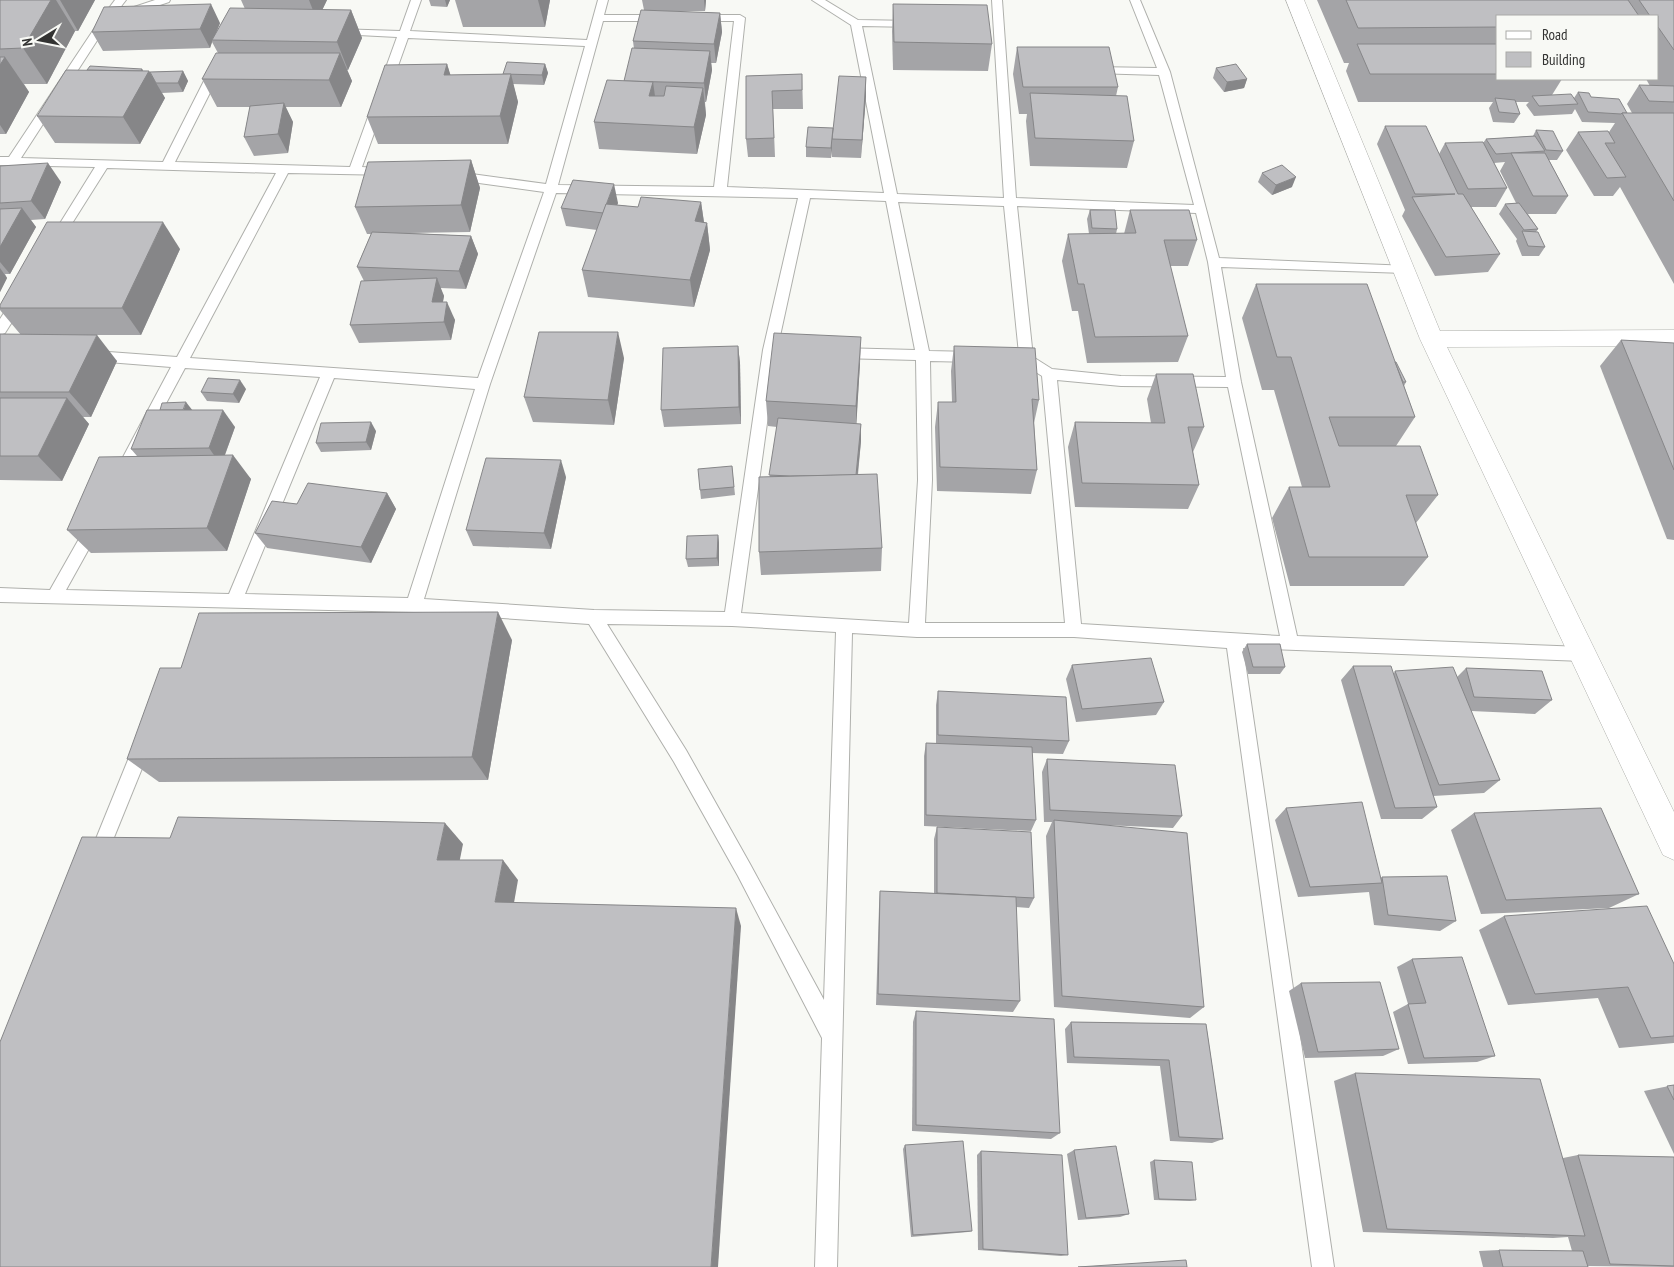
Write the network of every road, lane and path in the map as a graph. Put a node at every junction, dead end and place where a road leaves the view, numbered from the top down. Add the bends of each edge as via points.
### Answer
1 (121, 0) edge
2 (165, 0) edge
3 (416, 0) edge
4 (603, 0) edge
5 (818, 0) edge
6 (997, 0) edge
7 (1135, 0) edge
8 (1295, 0) edge
9 (598, 18) junction
10 (674, 18) edge
11 (693, 18) edge
12 (105, 20) junction
13 (856, 23) junction
14 (923, 24) edge
15 (326, 30) edge
16 (404, 34) junction
17 (591, 43) junction
18 (220, 62) edge
19 (1078, 69) edge
20 (1164, 72) junction
21 (6, 162) edge
22 (103, 164) junction
23 (167, 166) junction
24 (284, 169) junction
25 (355, 171) junction
26 (404, 172) edge
27 (444, 174) edge
28 (550, 189) junction
29 (720, 191) junction
30 (805, 194) junction
31 (891, 197) junction
32 (1010, 202) junction
33 (1201, 209) junction
34 (46, 256) edge
35 (1214, 262) junction
36 (1406, 269) junction
37 (26, 289) edge
38 (0, 330) edge
39 (1674, 338) edge
40 (1432, 339) junction
41 (827, 352) edge
42 (77, 355) edge
43 (923, 355) junction
44 (1026, 359) junction
45 (182, 362) junction
46 (329, 373) junction
47 (1049, 374) junction
48 (1234, 382) junction
49 (483, 384) junction
50 (116, 484) edge
51 (97, 519) edge
52 (0, 595) edge
53 (54, 597) junction
54 (234, 601) junction
55 (414, 605) junction
56 (594, 617) junction
57 (732, 619) junction
58 (844, 626) junction
59 (917, 630) junction
60 (1074, 630) junction
61 (1234, 641) junction
62 (1290, 643) junction
63 (1583, 654) junction
64 (136, 761) edge
65 (1674, 845) edge
66 (93, 870) edge
67 (832, 1036) junction
68 (826, 1267) edge
69 (1323, 1267) edge

1 - 12 lane
2 - 12 lane
3 - 16 lane
4 - 9 lane
5 - 13 lane
6 - 32 lane via 994,25 1006,67
7 - 20 lane
8 - 36 street
9 - 10 lane
9 - 17 lane
11 - 29 lane via 740,18
12 - 21 lane
13 - 14 lane
13 - 31 lane
15 - 16 lane
16 - 17 lane
16 - 25 lane
17 - 28 lane
18 - 23 lane
19 - 20 lane
20 - 33 lane
21 - 22 lane
22 - 23 lane
22 - 34 lane
23 - 24 lane
24 - 25 lane
24 - 45 lane
25 - 26 lane
27 - 28 lane
28 - 29 lane
28 - 49 lane
29 - 30 lane
30 - 31 lane
30 - 57 lane via 774,351
31 - 32 lane
31 - 43 lane
32 - 33 lane
32 - 44 lane
33 - 35 lane
35 - 36 lane
35 - 48 lane
36 - 40 street
37 - 38 lane
39 - 40 street
40 - 63 street
41 - 43 lane
42 - 45 lane
43 - 44 lane
43 - 59 lane via 925,480
44 - 47 lane
45 - 46 lane
45 - 50 lane
46 - 49 lane
46 - 54 lane
47 - 48 lane via 1121,381
47 - 60 lane
48 - 62 lane
49 - 55 lane
51 - 53 lane
52 - 53 lane
53 - 54 lane
54 - 55 lane
55 - 56 lane
56 - 57 lane
56 - 67 lane via 680,756
57 - 58 lane
58 - 59 lane
58 - 67 lane
59 - 60 lane
60 - 61 lane
61 - 62 lane
61 - 69 lane
62 - 63 lane
63 - 65 street
64 - 66 lane
67 - 68 lane

